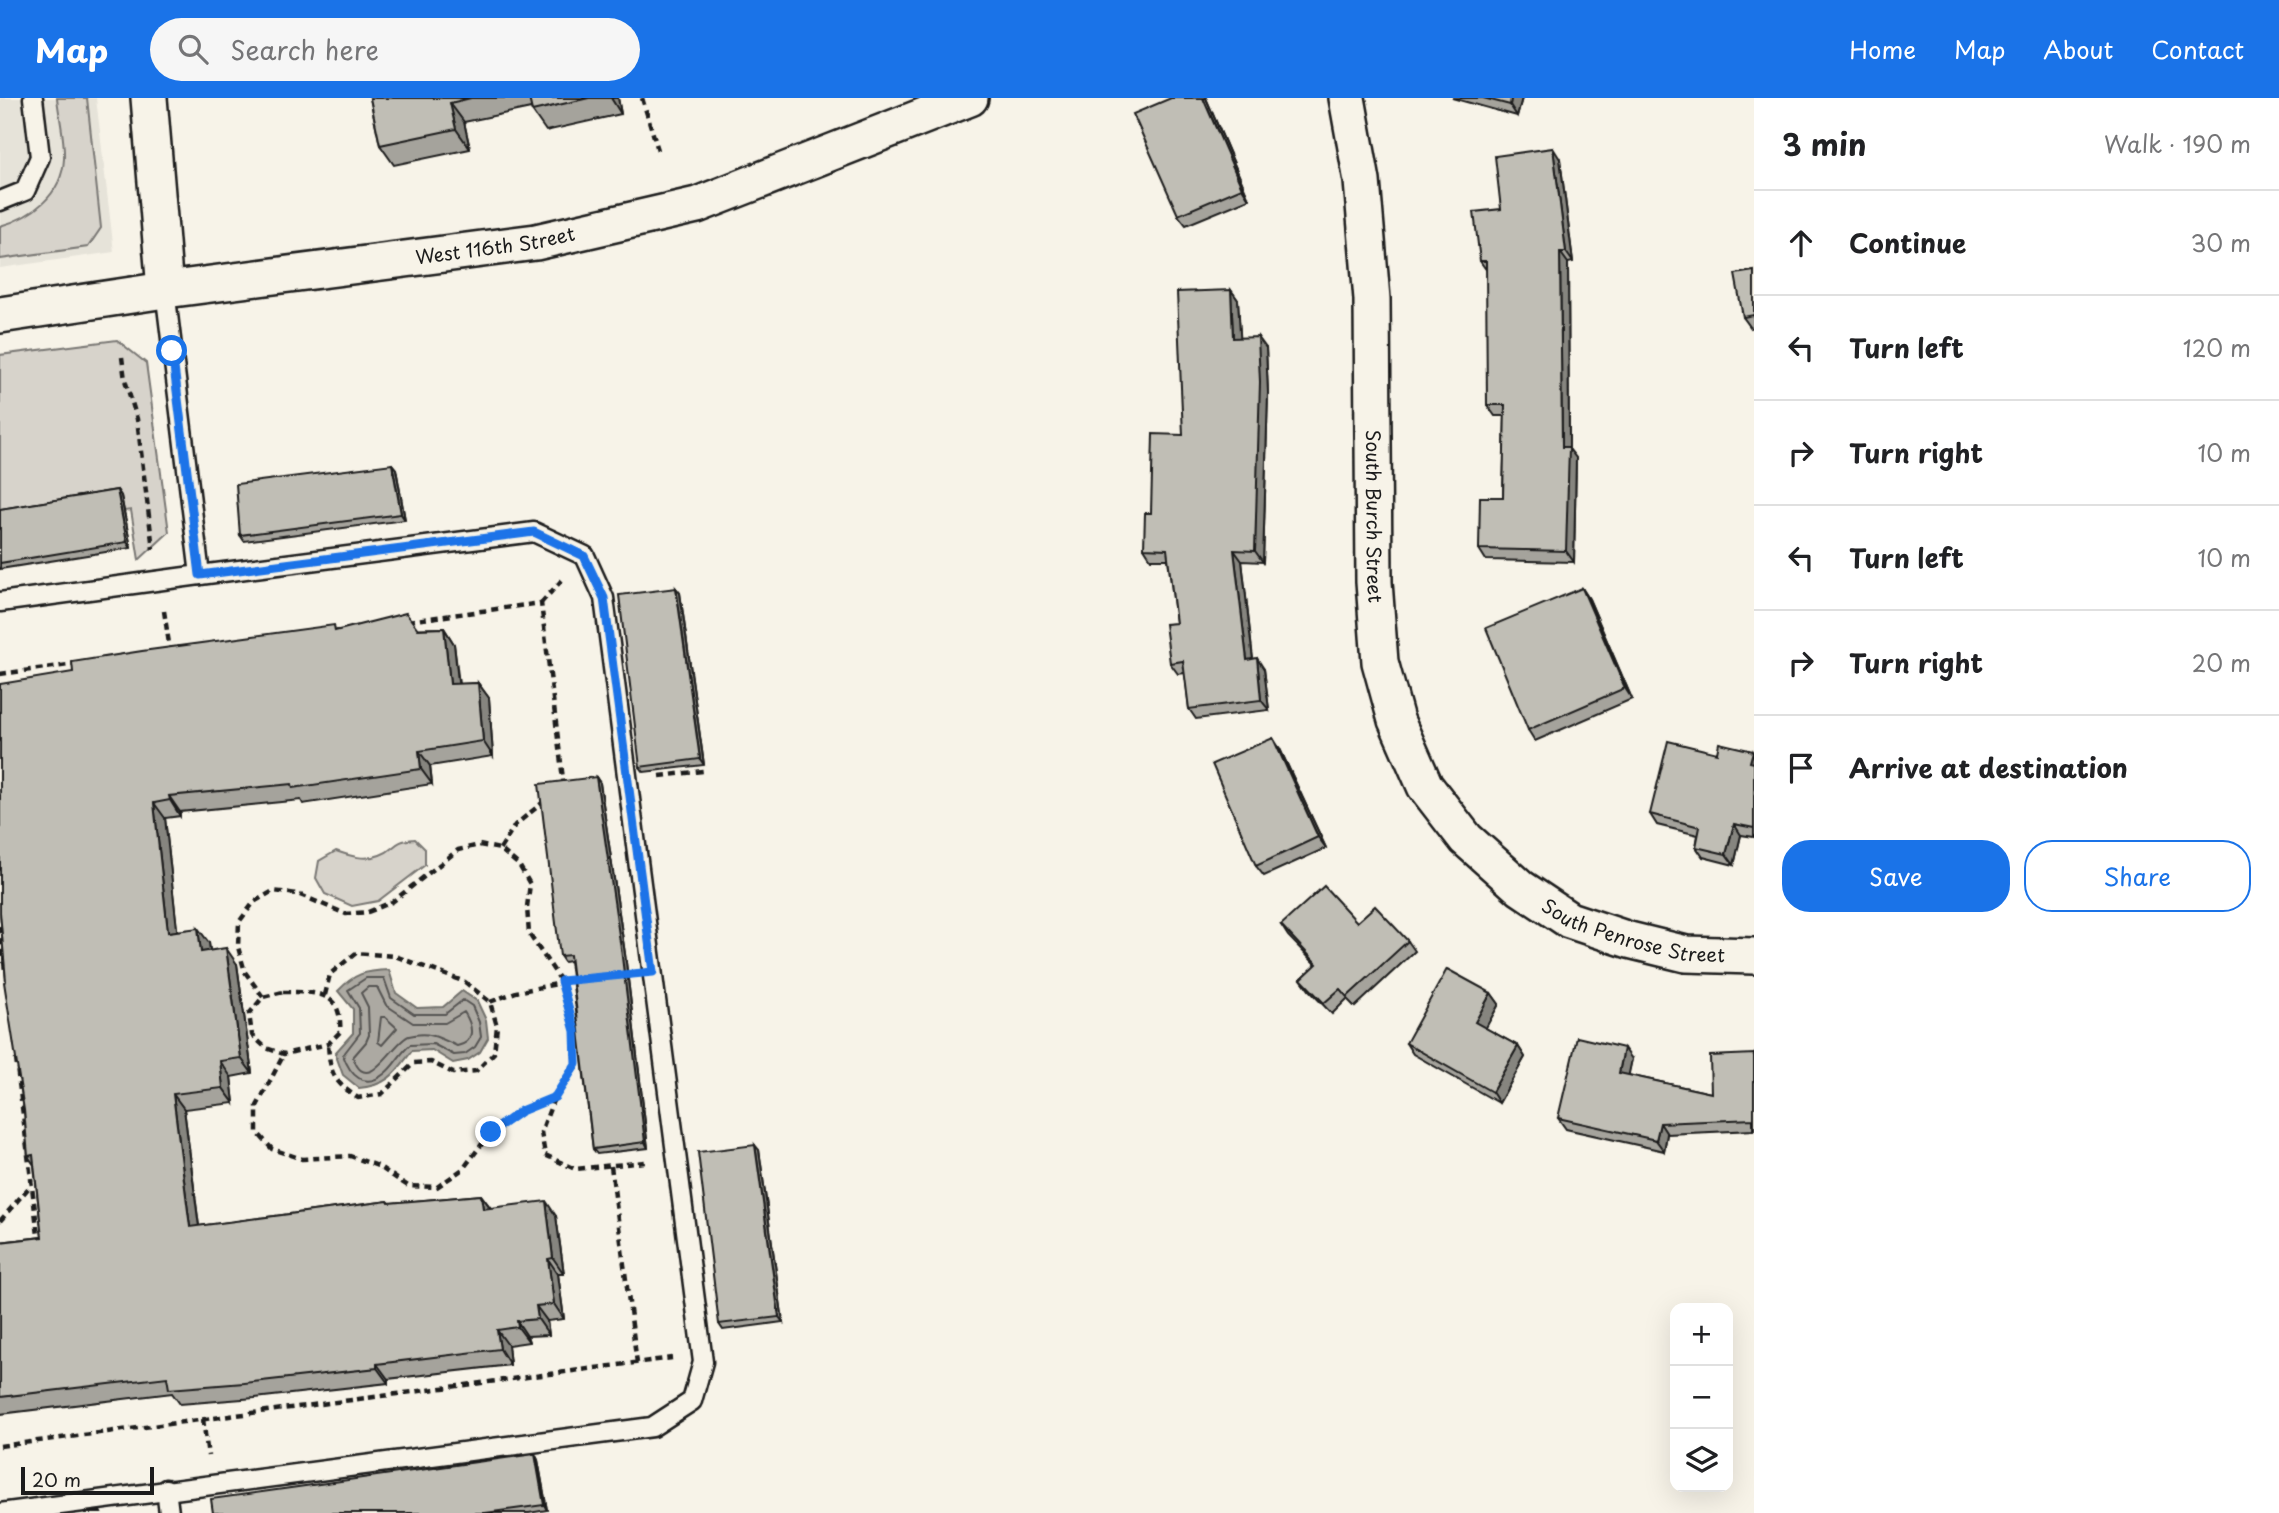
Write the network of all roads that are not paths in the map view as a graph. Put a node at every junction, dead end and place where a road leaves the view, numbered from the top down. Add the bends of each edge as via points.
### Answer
1 (33, 98) edge
2 (149, 98) edge
3 (970, 98) edge
4 (1347, 98) edge
5 (0, 201) edge
6 (165, 290) junction
7 (0, 315) edge
8 (200, 575) junction
9 (0, 602) edge
10 (1521, 888) joint
11 (1754, 956) edge
12 (166, 1489) junction
13 (0, 1513) edge
14 (169, 1513) edge

1 - 5 lane via 40,157 25,191
2 - 6 street
3 - 6 street, West 116th Street via 697,205 536,242
4 - 10 street, South Burch Street via 1362,181 1373,299 1374,582 1380,662 1396,720 1425,786 1466,839
6 - 7 street, West 116th Street
6 - 8 lane
8 - 9 lane
8 - 12 lane via 534,532 584,556 604,598 704,1362 692,1401 652,1427
10 - 11 street, South Penrose Street via 1569,920 1629,940 1686,954
12 - 13 lane
12 - 14 lane

